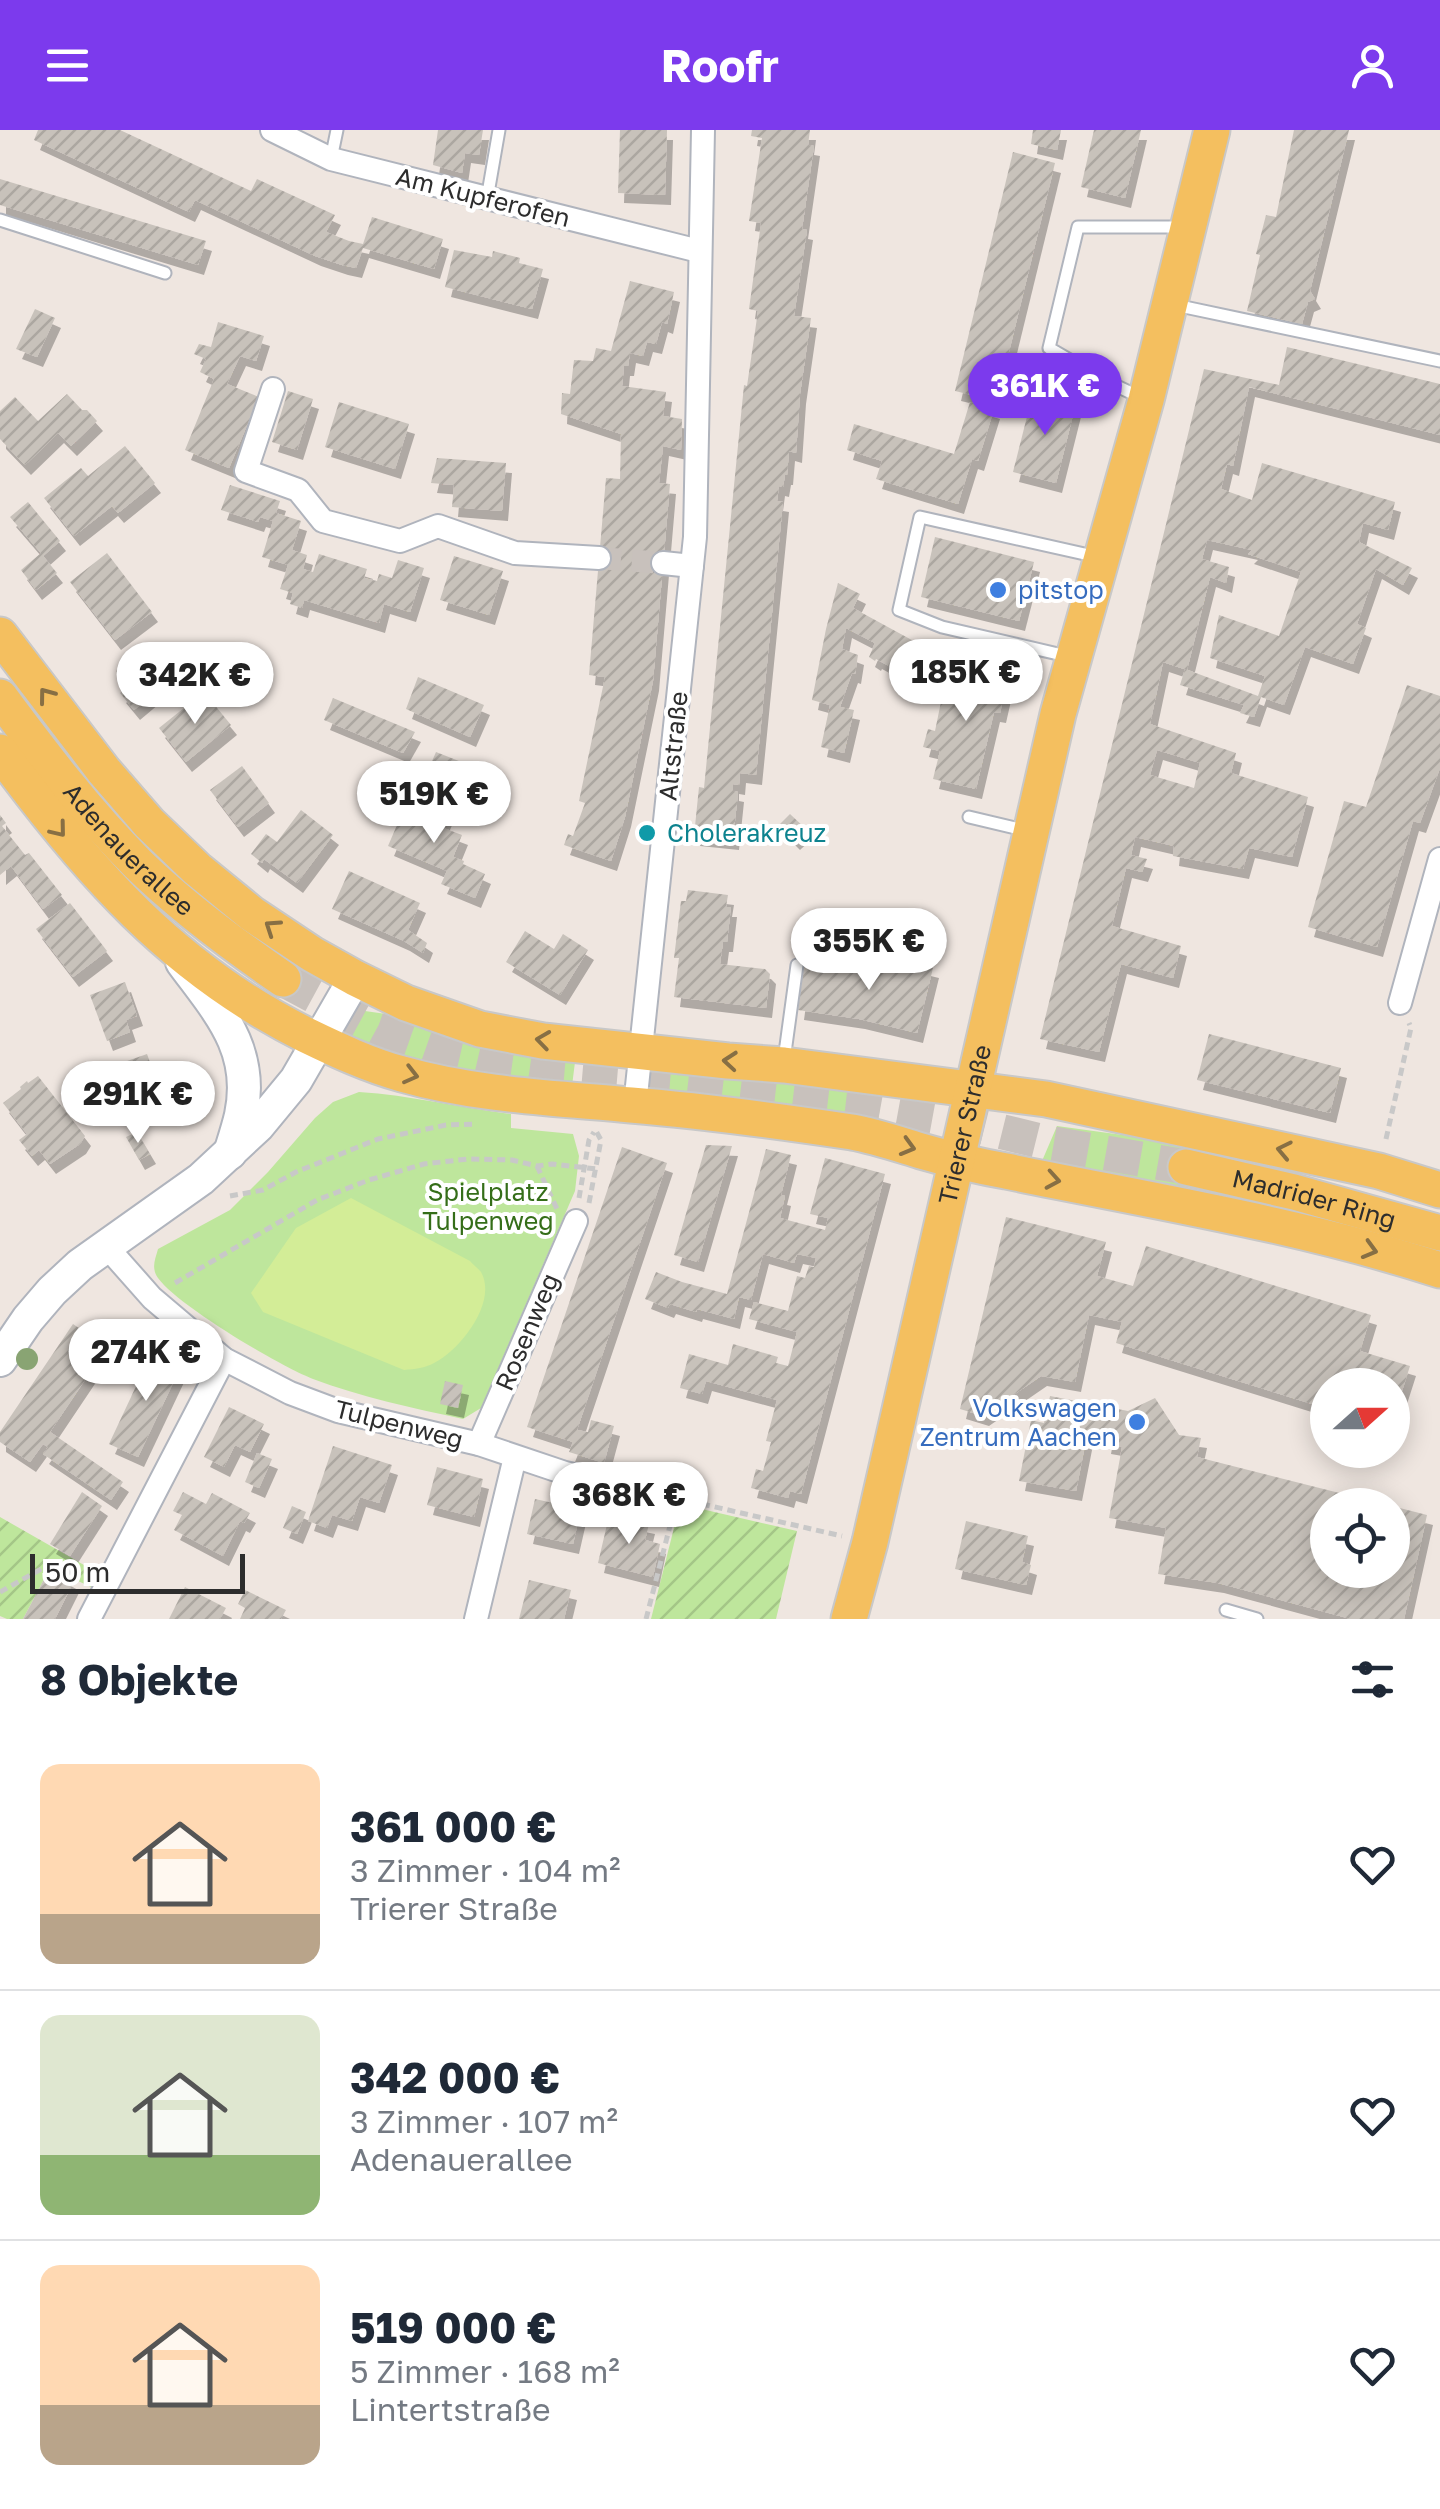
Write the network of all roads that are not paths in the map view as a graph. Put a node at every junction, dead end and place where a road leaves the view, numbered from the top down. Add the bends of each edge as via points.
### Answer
1 (272, 130) edge
2 (337, 130) edge
3 (499, 130) edge
4 (703, 130) edge
5 (1212, 130) edge
6 (331, 159) junction
7 (487, 198) junction
8 (0, 220) edge
9 (1188, 227) junction
10 (699, 252) junction
11 (165, 273) dead end
12 (1171, 304) junction
13 (1440, 361) edge
14 (273, 388) dead end
15 (1146, 400) junction
16 (600, 558) tunnel mouth
17 (1102, 558) junction
18 (663, 563) tunnel mouth
19 (692, 566) junction
20 (0, 635) edge
21 (1074, 658) junction
22 (0, 697) edge
23 (0, 752) edge
24 (970, 816) dead end
25 (1032, 832) junction
26 (1440, 858) edge
27 (170, 946) junction
28 (798, 965) dead end
29 (354, 978) junction
30 (283, 980) tunnel mouth
31 (1400, 1003) road end
32 (320, 1042) junction
33 (640, 1052) junction
34 (784, 1065) junction
35 (974, 1089) junction
36 (635, 1105) junction
37 (230, 1152) junction
38 (957, 1162) junction
39 (1186, 1167) tunnel mouth
40 (1440, 1190) edge
41 (572, 1228) road end
42 (1440, 1234) edge
43 (106, 1246) junction
44 (1440, 1270) edge
45 (224, 1359) junction
46 (0, 1360) edge
47 (479, 1444) junction
48 (515, 1457) junction
49 (676, 1498) road end
50 (1226, 1610) dead end
51 (89, 1619) edge
52 (476, 1619) edge
53 (850, 1619) edge
54 (1257, 1619) edge

1 - 6 street, Am Kupferofen
2 - 6 lane
3 - 7 lane
4 - 10 street, Altstraße
5 - 9 main road, Trierer Straße
6 - 7 street, Am Kupferofen
7 - 10 street, Am Kupferofen
8 - 11 lane
9 - 12 main road, Trierer Straße
9 - 15 lane via 1078,227 1049,348
10 - 19 street, Altstraße
12 - 13 lane
12 - 15 main road, Trierer Straße
14 - 16 street via 246,471 298,490 323,521 400,542 438,526 515,553
15 - 17 main road, Trierer Straße
17 - 21 main road, Trierer Straße
17 - 21 lane via 920,517 899,610 942,627
18 - 19 street
19 - 33 street, Altstraße
29 -> 20 main road via 252,914 185,858 104,771
21 - 25 main road, Trierer Straße
22 - 30 main road, Adenauerallee via 74,795 138,864
23 -> 27 main road via 83,860
24 - 25 lane
25 - 35 main road, Trierer Straße
26 - 31 street
27 - 32 main road via 218,984
27 - 37 main road via 240,1050 241,1114
28 - 34 lane
29 - 32 main road
33 -> 29 main road via 480,1029
32 -> 36 main road via 402,1074 468,1088
32 - 37 main road via 282,1098
34 -> 33 main road
33 - 36 street, Altstraße
34 - 35 main road
35 - 38 main road, Trierer Straße
40 -> 35 main road via 1070,1103
36 -> 38 main road via 859,1133
37 - 43 main road
38 -> 44 main road via 1217,1211
38 - 53 main road, Trierer Straße
39 - 42 main road, Madrider Ring
41 - 47 street, Rosenweg
43 - 45 street, Tulpenweg via 152,1298
43 - 46 main road via 52,1291
45 - 47 street, Tulpenweg via 338,1411
45 - 51 street
47 - 48 street, Tulpenweg
48 - 49 street, Tulpenweg
48 - 52 street
50 - 54 lane

